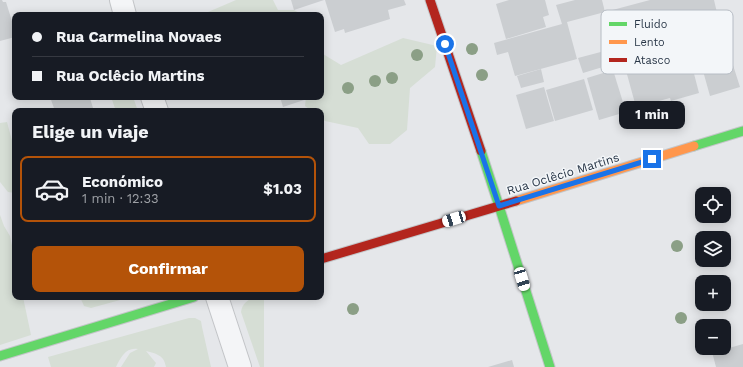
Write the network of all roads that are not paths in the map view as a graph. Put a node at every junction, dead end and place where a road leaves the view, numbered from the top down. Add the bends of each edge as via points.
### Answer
1 (121, 0) edge
2 (430, 0) edge
3 (125, 12) edge
4 (743, 131) edge
5 (499, 206) junction
6 (324, 258) edge
7 (184, 300) edge
8 (218, 300) edge
9 (0, 356) edge
10 (240, 367) edge
11 (550, 367) edge

1 - 3 street
2 - 5 street
4 - 5 street, Rua Oclêcio Martins
5 - 6 street, Rua Oclêcio Martins
5 - 11 street
7 - 9 street
8 - 10 street

